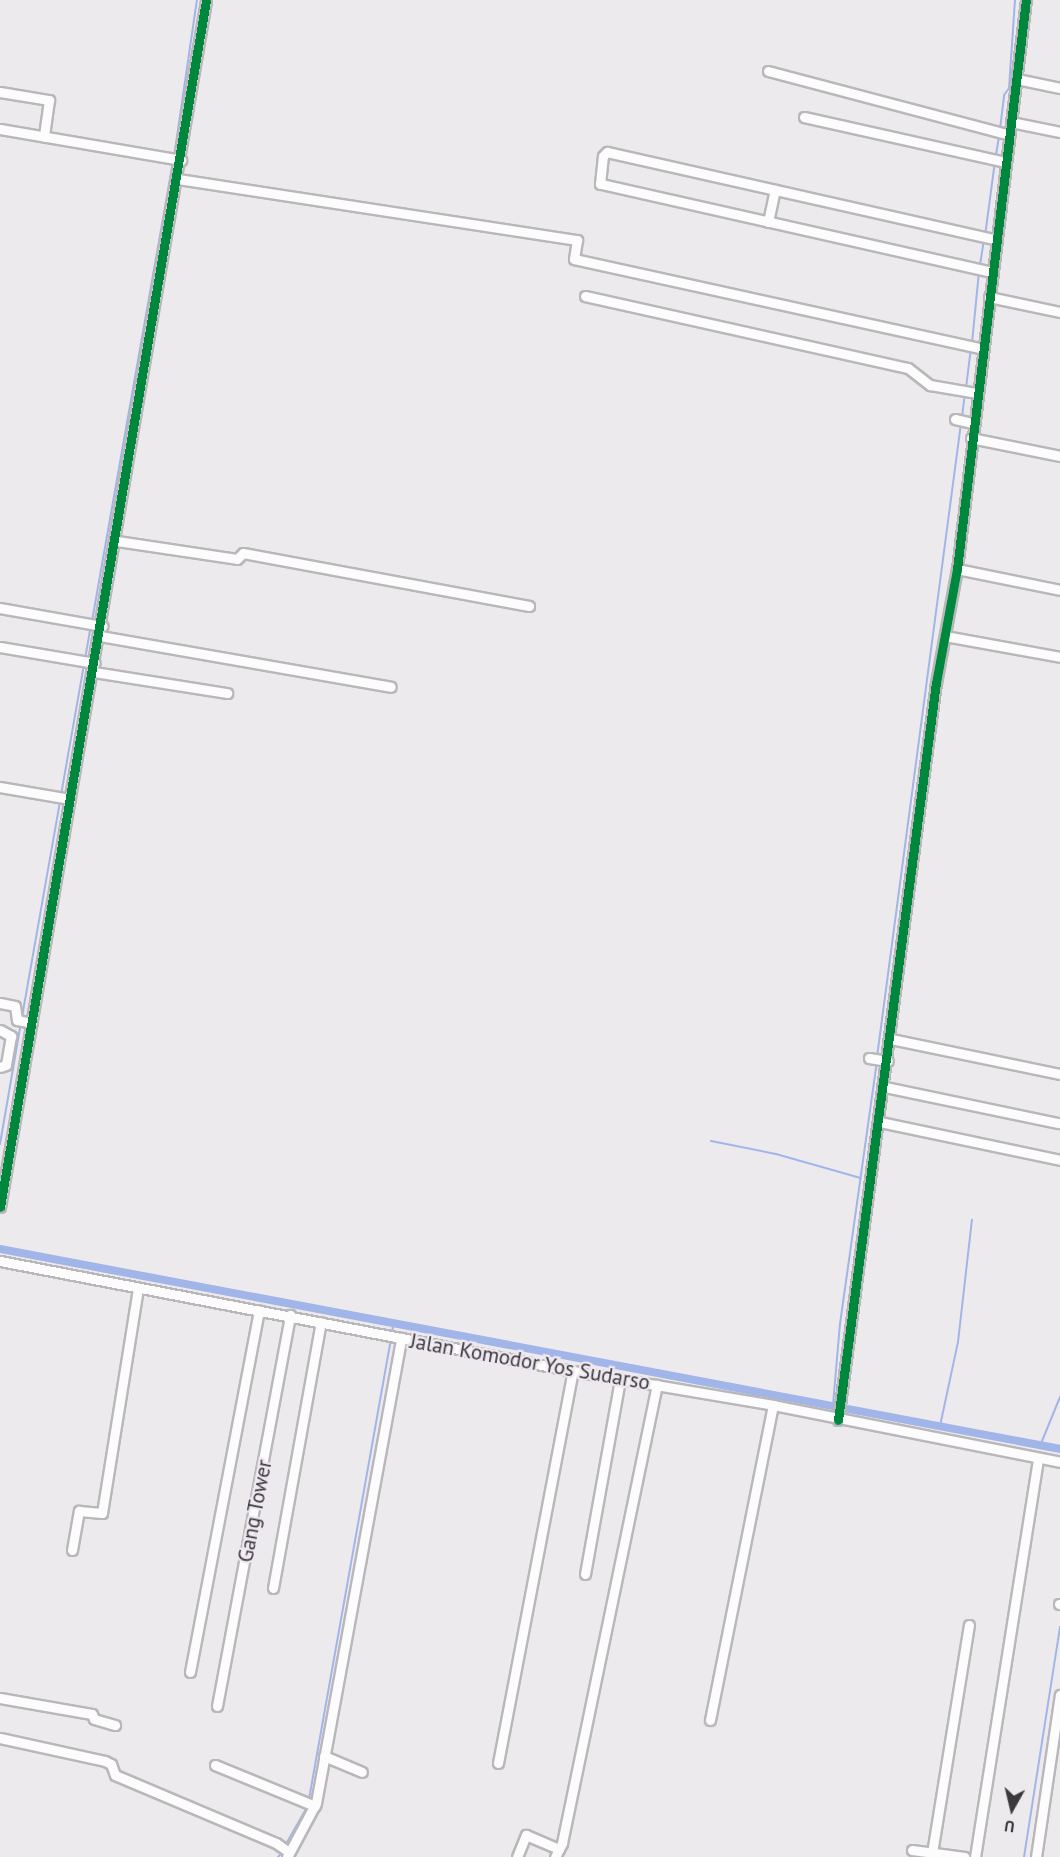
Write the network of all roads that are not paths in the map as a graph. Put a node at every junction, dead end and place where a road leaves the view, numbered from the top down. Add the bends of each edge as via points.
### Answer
1 (206, 0) edge
2 (1026, 0) edge
3 (768, 71) dead end
4 (1017, 79) junction
5 (1060, 87) edge
6 (0, 92) edge
7 (804, 117) dead end
8 (1011, 122) junction
9 (0, 129) edge
10 (1060, 132) edge
11 (1008, 134) junction
12 (44, 137) junction
13 (180, 160) junction
14 (1004, 162) junction
15 (178, 179) junction
16 (775, 190) junction
17 (768, 222) junction
18 (988, 238) junction
19 (984, 270) junction
20 (585, 296) dead end
21 (989, 297) junction
22 (1060, 312) edge
23 (980, 348) junction
24 (974, 393) junction
25 (971, 438) junction
26 (1060, 456) edge
27 (117, 541) junction
28 (957, 569) junction
29 (1060, 590) edge
30 (529, 606) dead end
31 (0, 608) edge
32 (100, 629) junction
33 (945, 636) junction
34 (0, 647) edge
35 (1060, 657) edge
36 (90, 664) junction
37 (391, 687) dead end
38 (227, 693) dead end
39 (0, 786) edge
40 (64, 798) junction
41 (0, 1002) edge
42 (28, 1022) junction
43 (0, 1030) edge
44 (891, 1039) junction
45 (9, 1059) junction
46 (24, 1061) junction
47 (0, 1067) edge
48 (1060, 1074) edge
49 (885, 1087) junction
50 (880, 1122) junction
51 (1058, 1123) dead end
52 (1060, 1160) edge
53 (0, 1207) edge
54 (0, 1261) edge
55 (138, 1288) junction
56 (259, 1311) junction
57 (290, 1315) junction
58 (321, 1322) junction
59 (394, 1337) junction
60 (573, 1371) junction
61 (620, 1379) junction
62 (657, 1385) junction
63 (774, 1405) junction
64 (838, 1417) junction
65 (1038, 1458) junction
66 (1060, 1462) edge
67 (72, 1550) dead end
68 (585, 1574) dead end
69 (273, 1588) dead end
70 (969, 1625) dead end
71 (190, 1672) dead end
72 (1060, 1695) edge
73 (0, 1698) edge
74 (217, 1706) dead end
75 (710, 1720) dead end
76 (116, 1725) dead end
77 (0, 1738) edge
78 (324, 1756) junction
79 (498, 1763) dead end
80 (215, 1765) dead end
81 (362, 1772) dead end
82 (315, 1806) junction
83 (912, 1850) dead end
84 (932, 1852) junction
85 (557, 1853) edge
86 (288, 1855) edge
87 (516, 1857) edge
88 (965, 1857) edge
89 (975, 1857) edge
90 (1035, 1857) edge

1 - 13 street
2 - 4 street
3 - 11 street
4 - 5 street
4 - 8 street
6 - 12 street via 49,100
7 - 14 street
8 - 10 street
8 - 11 street
9 - 12 street
11 - 14 street
12 - 13 street
13 - 15 street
14 - 18 street
15 - 23 street via 577,240 574,259
15 - 27 street
16 - 17 street
16 - 17 street via 607,152 603,156 600,184
16 - 18 street
17 - 19 street
18 - 19 street
19 - 21 street
20 - 24 street via 908,368 930,385
21 - 22 street
21 - 23 street
23 - 24 street
24 - 25 street via 963,421
25 - 26 street
25 - 28 street
27 - 30 street via 237,559 243,553
27 - 32 street
28 - 29 street
28 - 33 street
31 - 32 street
32 - 36 street
32 - 37 street
33 - 35 street
33 - 44 street
34 - 36 street
36 - 38 street
36 - 40 street
39 - 40 street
40 - 42 street
41 - 42 street via 15,1006 16,1019
42 - 46 street
43 - 45 street via 11,1036
44 - 48 street
44 - 49 street via 878,1060
45 - 46 street
45 - 47 street
46 - 53 street
49 - 50 street
49 - 51 street
50 - 52 street
50 - 64 street
54 - 55 street, Jalan Komodor Yos Sudarso
55 - 56 street, Jalan Komodor Yos Sudarso
55 - 67 street via 102,1513 79,1511
56 - 57 street, Jalan Komodor Yos Sudarso
56 - 71 street
57 - 58 street, Jalan Komodor Yos Sudarso
57 - 74 street, Gang Tower
58 - 59 street, Jalan Komodor Yos Sudarso
58 - 69 street
59 - 60 street, Jalan Komodor Yos Sudarso
59 - 78 street
60 - 61 street, Jalan Komodor Yos Sudarso
60 - 79 street
61 - 62 street, Jalan Komodor Yos Sudarso
61 - 68 street
62 - 63 street, Jalan Komodor Yos Sudarso
62 - 85 street
63 - 64 street, Jalan Komodor Yos Sudarso
63 - 75 street
64 - 65 street, Jalan Komodor Yos Sudarso
65 - 66 street, Jalan Komodor Yos Sudarso
65 - 89 street via 1018,1564
70 - 84 street
72 - 90 street
73 - 76 street via 92,1714 94,1719
77 - 86 street via 105,1761 111,1764 115,1775 276,1843
78 - 81 street
78 - 82 street
80 - 82 street
82 - 86 street
83 - 84 street
84 - 88 street
85 - 87 street via 526,1835

